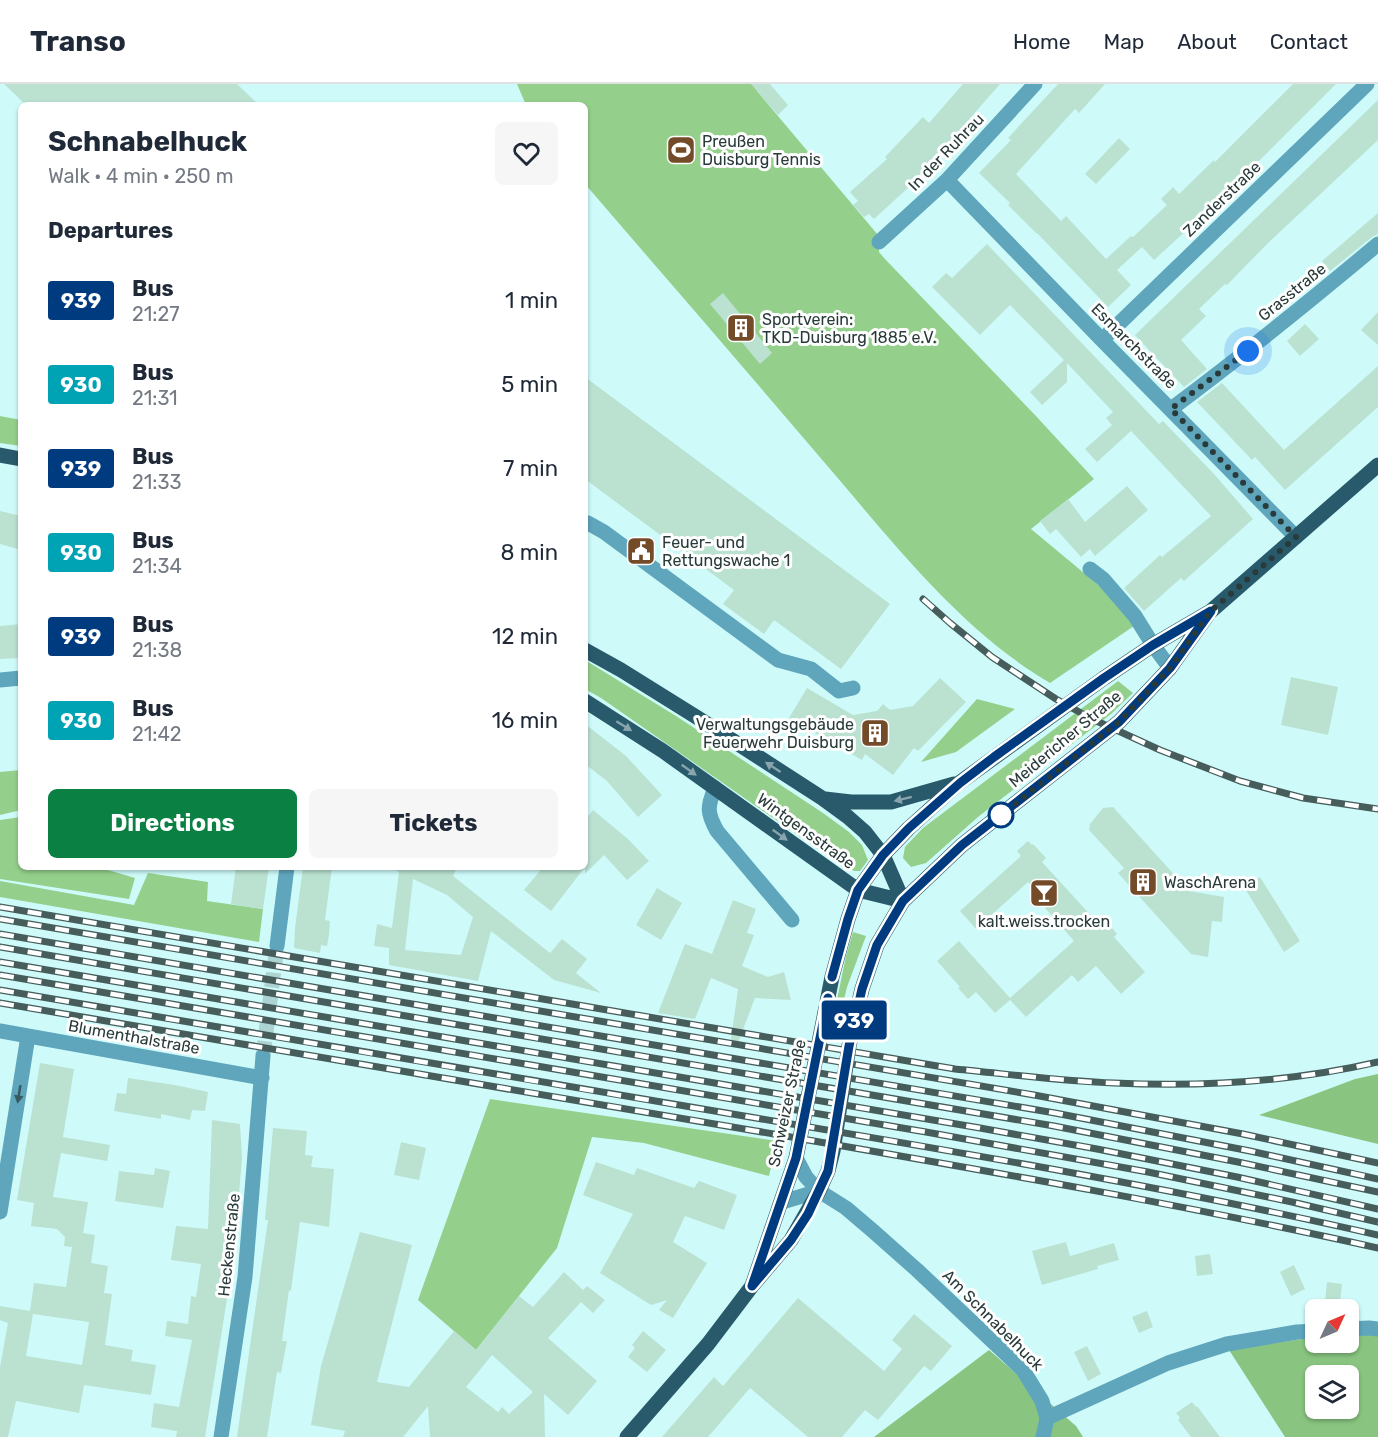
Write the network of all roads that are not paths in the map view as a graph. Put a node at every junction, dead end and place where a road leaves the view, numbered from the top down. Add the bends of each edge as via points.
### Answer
1 (1035, 84) edge
2 (1367, 84) edge
3 (947, 180) junction
4 (879, 242) dead end
5 (1378, 244) edge
6 (1102, 340) junction
7 (1171, 409) junction
8 (0, 455) edge
9 (18, 458) edge
10 (1378, 465) edge
11 (588, 523) edge
12 (1296, 537) junction
13 (1090, 569) dead end
14 (1211, 611) junction
15 (1153, 645) junction
16 (588, 652) edge
17 (1170, 668) junction
18 (18, 678) edge
19 (0, 680) edge
20 (853, 688) dead end
21 (588, 703) edge
22 (960, 783) junction
23 (715, 788) junction
24 (822, 798) junction
25 (883, 855) junction
26 (287, 870) edge
27 (858, 890) junction
28 (903, 901) junction
29 (792, 920) dead end
30 (882, 935) joint
31 (277, 945) tunnel mouth
32 (0, 1031) edge
33 (28, 1036) junction
34 (263, 1056) tunnel mouth
35 (262, 1078) junction
36 (796, 1158) junction
37 (819, 1191) junction
38 (782, 1202) junction
39 (0, 1212) edge
40 (752, 1286) junction
41 (1359, 1328) edge
42 (1378, 1329) edge
43 (1305, 1332) edge
44 (1047, 1418) junction
45 (221, 1437) edge
46 (627, 1437) edge
47 (1043, 1437) edge

1 - 3 street, In der Ruhrau
2 - 6 street, Zanderstraße
3 - 4 street, In der Ruhrau
3 - 6 street, Esmarchstraße
5 - 7 street, Grasstraße via 1294,315
6 - 7 street, Esmarchstraße
7 - 12 street, Esmarchstraße
8 - 9 main road
10 - 12 main road, Meidericher Straße
11 - 20 street via 778,660 811,669 839,690
12 - 14 main road, Meidericher Straße
13 - 15 street via 1135,616
14 - 15 main road, Meidericher Straße
14 - 17 main road, Meidericher Straße
15 - 17 street
15 - 22 main road, Meidericher Straße
24 -> 16 main road, Wintgensstraße
17 - 28 main road, Meidericher Straße via 1119,722 962,845
18 - 19 street
21 -> 23 main road, Wintgensstraße
22 -> 24 main road, Wintgensstraße via 891,802
22 - 25 main road, Meidericher Straße
23 -> 27 main road, Wintgensstraße
23 - 29 street via 710,818 717,831
24 - 25 main road, Wintgensstraße via 848,816
25 - 27 main road, Meidericher Straße
25 - 28 main road, Wintgensstraße
26 - 31 street
27 - 28 main road, Wintgensstraße
27 - 36 main road, Schweizer Straße via 832,977
28 - 30 main road, Meidericher Straße
30 - 37 main road, Schweizer Straße via 859,999 831,1161
32 - 33 street, Blumenthalstraße
33 - 35 street, Blumenthalstraße
33 -> 39 street
34 - 35 street, Heckenstraße
35 - 45 street, Heckenstraße via 245,1277
36 - 37 street, Am Schnabelhuck
36 - 38 main road, Schweizer Straße
37 - 38 street
37 - 40 main road, Schweizer Straße via 791,1240
37 - 44 street, Am Schnabelhuck via 846,1208 917,1270 1023,1371 1042,1401
38 - 40 main road, Schweizer Straße
40 - 46 main road, Schweizer Straße via 708,1344
41 - 42 street
43 - 44 street via 1227,1344 1168,1363
44 - 47 street

